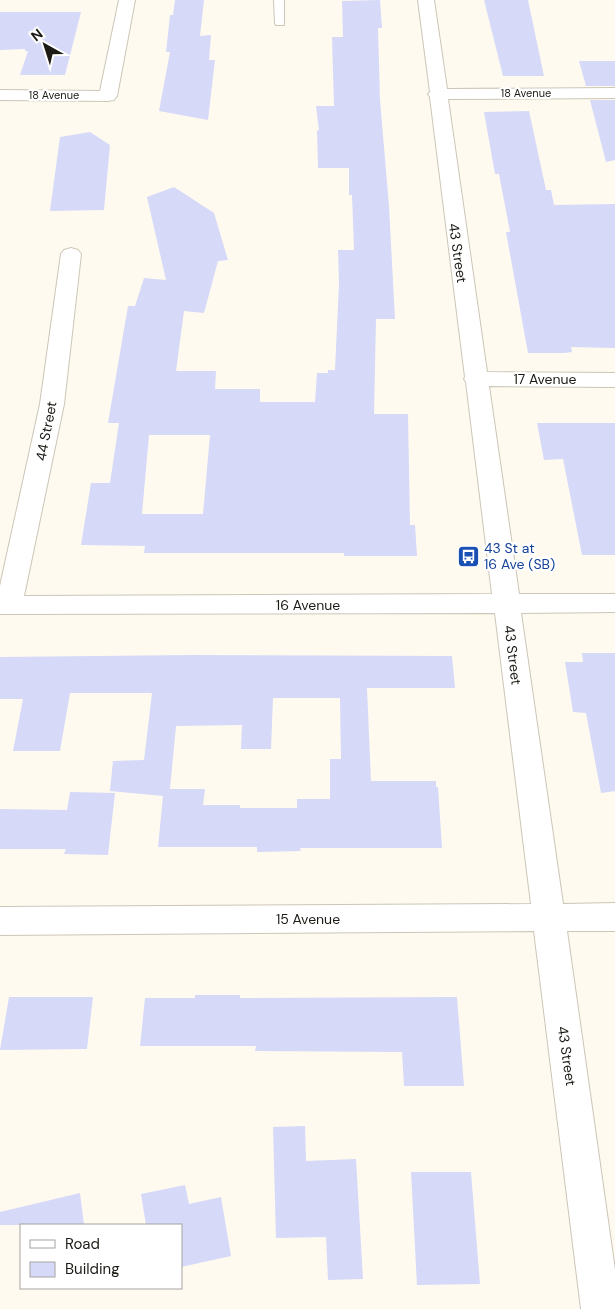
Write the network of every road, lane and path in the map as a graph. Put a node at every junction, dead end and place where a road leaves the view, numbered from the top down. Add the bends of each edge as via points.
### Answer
1 (127, 0) edge
2 (280, 0) edge
3 (426, 0) edge
4 (280, 23) dead end
5 (615, 92) edge
6 (437, 94) junction
7 (0, 95) edge
8 (71, 254) dead end
9 (475, 379) junction
10 (615, 380) edge
11 (615, 603) edge
12 (507, 604) junction
13 (5, 605) edge
14 (615, 917) edge
15 (548, 918) junction
16 (0, 921) edge
17 (601, 1309) edge

1 - 7 street, 18 Avenue via 108,96
2 - 4 lane
3 - 6 street, 43 Street
5 - 6 street, 18 Avenue
6 - 9 street, 43 Street
8 - 13 street, 44 Street via 52,404
9 - 10 street, 17 Avenue
9 - 12 street, 43 Street
11 - 12 street, 16 Avenue
12 - 13 street, 16 Avenue
12 - 15 street, 43 Street
14 - 15 street, 15 Avenue
15 - 16 street, 15 Avenue
15 - 17 street, 43 Street

